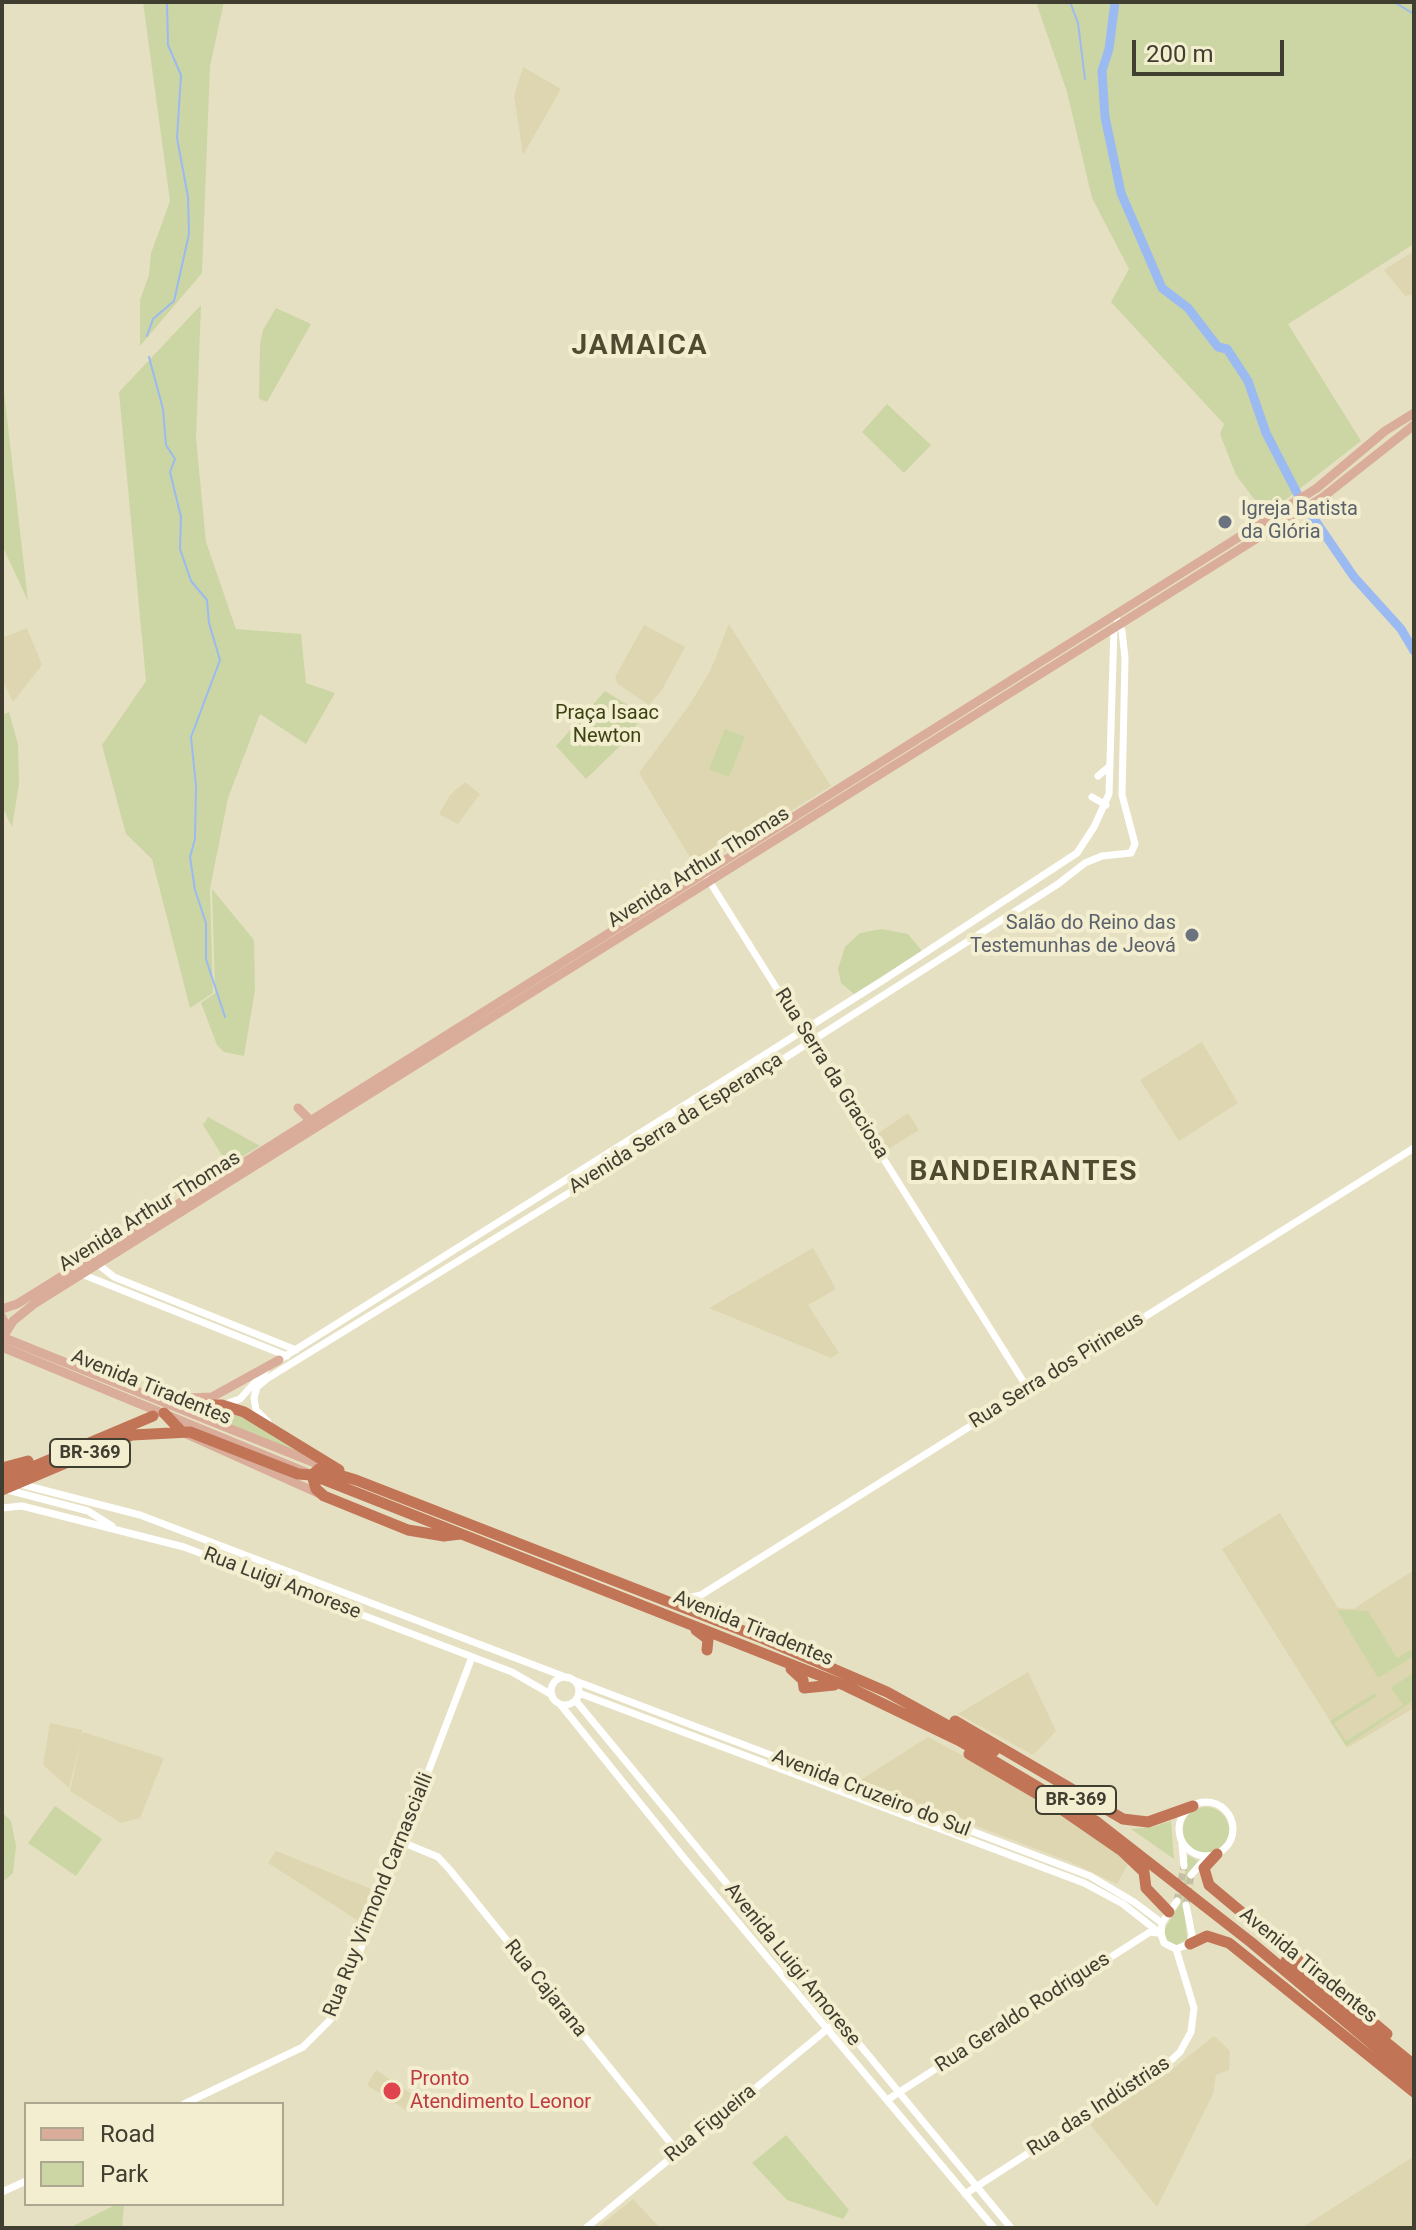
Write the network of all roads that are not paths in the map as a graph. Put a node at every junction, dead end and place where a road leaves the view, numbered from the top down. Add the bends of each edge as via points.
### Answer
1 (1414, 413) edge
2 (1414, 425) edge
3 (1114, 621) junction
4 (1110, 766) junction
5 (1098, 776) dead end
6 (1092, 797) dead end
7 (1106, 805) junction
8 (1077, 853) junction
9 (1085, 863) junction
10 (707, 878) junction
11 (559, 963) junction
12 (565, 973) junction
13 (476, 1015) junction
14 (482, 1025) junction
15 (803, 1030) junction
16 (809, 1040) junction
17 (395, 1066) junction
18 (401, 1075) junction
19 (298, 1108) dead end
20 (309, 1119) junction
21 (293, 1128) junction
22 (290, 1144) junction
23 (1414, 1148) edge
24 (247, 1166) junction
25 (96, 1260) junction
26 (70, 1271) junction
27 (84, 1275) junction
28 (54, 1293) junction
29 (2, 1309) edge
30 (2, 1317) edge
31 (203, 1317) junction
32 (3, 1338) edge
33 (296, 1350) junction
34 (283, 1358) junction
35 (1028, 1389) junction
36 (146, 1396) junction
37 (127, 1398) junction
38 (186, 1405) dead end
39 (222, 1405) junction
40 (158, 1414) junction
41 (274, 1428) junction
42 (181, 1431) junction
43 (104, 1437) junction
44 (2, 1468) edge
45 (312, 1475) junction
46 (2, 1480) edge
47 (356, 1480) junction
48 (2, 1489) edge
49 (324, 1496) junction
50 (61, 1504) junction
51 (2, 1508) edge
52 (70, 1519) junction
53 (422, 1519) junction
54 (118, 1529) junction
55 (460, 1533) junction
56 (444, 1536) junction
57 (620, 1595) junction
58 (652, 1595) junction
59 (701, 1595) junction
60 (692, 1611) junction
61 (676, 1617) junction
62 (413, 1619) junction
63 (380, 1620) junction
64 (707, 1650) dead end
65 (472, 1657) junction
66 (570, 1679) junction
67 (552, 1695) junction
68 (578, 1697) junction
69 (560, 1704) junction
70 (906, 1707) junction
71 (593, 1723) junction
72 (582, 1732) junction
73 (1193, 1806) junction
74 (1182, 1841) junction
75 (402, 1842) junction
76 (1213, 1855) junction
77 (1184, 1866) tunnel mouth
78 (1085, 1875) junction
79 (1191, 1875) tunnel mouth
80 (1077, 1881) junction
81 (1146, 1888) junction
82 (1177, 1901) tunnel mouth
83 (1134, 1902) junction
84 (1186, 1905) tunnel mouth
85 (1169, 1912) junction
86 (1162, 1923) junction
87 (1161, 1934) junction
88 (1190, 1944) junction
89 (1176, 1949) junction
90 (837, 2021) junction
91 (827, 2029) junction
92 (1363, 2034) junction
93 (1414, 2058) edge
94 (1414, 2065) edge
95 (1400, 2079) junction
96 (1414, 2079) edge
97 (1414, 2092) edge
98 (898, 2093) junction
99 (887, 2100) junction
100 (188, 2102) edge
101 (677, 2151) junction
102 (24, 2182) edge
103 (978, 2186) junction
104 (2, 2192) edge
105 (965, 2194) junction
106 (586, 2228) edge
107 (994, 2228) edge
108 (1011, 2228) edge

1 - 3 main road, Avenida Arthur Thomas via 1317,488
2 - 3 main road, Avenida Arthur Thomas via 1323,497
3 - 4 street, Avenida Serra da Esperança
3 - 9 street, Avenida Serra da Esperança via 1125,658 1122,795 1135,844 1128,855
3 - 10 main road, Avenida Arthur Thomas
4 - 5 street
4 - 7 street, Avenida Serra da Esperança
6 - 7 street
7 - 8 street, Avenida Serra da Esperança
8 - 9 street
8 - 15 street, Avenida Serra da Esperança
9 - 16 street, Avenida Serra da Esperança
10 - 11 main road, Avenida Arthur Thomas
10 - 12 main road, Avenida Arthur Thomas
10 - 15 street, Rua Serra da Graciosa
11 - 12 main road
11 - 13 main road, Avenida Arthur Thomas
12 - 14 main road, Avenida Arthur Thomas
13 - 14 main road
13 - 17 main road, Avenida Arthur Thomas
14 - 18 main road, Avenida Arthur Thomas
15 - 16 street, Rua Serra da Graciosa
15 - 33 street, Avenida Serra da Esperança
16 - 35 street, Rua Serra da Graciosa
16 - 41 street, Avenida Serra da Esperança via 262,1382 254,1404
17 - 18 main road
17 - 20 main road, Avenida Arthur Thomas
18 - 22 main road, Avenida Arthur Thomas
19 - 20 main road
20 - 21 main road, Avenida Arthur Thomas
21 - 22 main road
21 - 24 main road, Avenida Arthur Thomas
22 - 24 main road, Avenida Arthur Thomas
23 - 35 street, Rua Serra dos Pirineus
24 - 25 main road, Avenida Arthur Thomas
25 - 26 main road, Avenida Arthur Thomas
25 - 27 main road, Avenida Arthur Thomas
25 - 31 street via 114,1277
26 - 28 main road via 53,1287
26 - 29 main road, Avenida Arthur Thomas
27 - 28 main road, Avenida Arthur Thomas
27 - 31 street
28 - 32 main road, Avenida Arthur Thomas via 34,1304
30 - 32 main road
31 - 33 street
31 - 34 street
32 - 36 main road, Avenida Tiradentes
32 - 37 main road, Avenida Tiradentes
33 - 34 street, Avenida Serra da Esperança
34 - 36 main road via 212,1397
34 - 39 street, Avenida Serra da Esperança via 240,1399
35 - 59 street, Rua Serra dos Pirineus
36 - 37 main road
36 - 47 main road, Avenida Tiradentes
37 - 40 main road, Avenida Tiradentes
38 - 39 highway, BR-369
39 - 41 highway, BR-369
40 - 42 highway
40 - 43 highway, BR-369
40 - 45 main road, Avenida Tiradentes
41 - 47 highway, BR-369
42 - 45 highway, BR-369
42 - 48 highway, BR-369 via 132,1435
42 - 49 main road
43 - 44 highway
43 - 46 highway, BR-369
45 - 47 highway via 319,1469
45 - 49 highway
45 - 53 highway, Avenida Tiradentes / BR-369
46 - 62 street, Rua Luigi Amorese via 140,1515
47 - 58 highway, Avenida Tiradentes / BR-369
48 - 50 street
49 - 56 highway via 408,1530
50 - 52 street
50 - 54 street via 88,1511
51 - 52 street, Rua Luigi Amorese via 22,1506
52 - 54 street, Rua Luigi Amorese
53 - 55 highway, Avenida Tiradentes / BR-369
53 - 56 highway
54 - 63 street, Rua Luigi Amorese via 184,1547
55 - 56 highway
55 - 57 highway, Avenida Tiradentes / BR-369
57 - 60 highway via 682,1615
57 - 61 highway, Avenida Tiradentes / BR-369
58 - 59 street via 682,1601
58 - 60 highway, Avenida Tiradentes / BR-369
59 - 60 street
60 - 70 highway, Avenida Tiradentes / BR-369
61 - 64 highway via 706,1636
61 - 70 highway, Avenida Tiradentes / BR-369 via 761,1652 799,1674 804,1688 846,1686
62 - 63 street via 410,1627
62 - 66 street, Rua Luigi Amorese
63 - 65 street, Rua Luigi Amorese
65 - 67 street, Rua Luigi Amorese
65 - 75 street, Rua Ruy Virmond Carnascialli
66 - 67 street via 555,1682
66 - 68 street, Avenida Luigi Amorese
66 - 78 street, Avenida Cruzeiro do Sul
67 - 69 street, Rua Luigi Amorese
68 - 69 street
68 - 71 street, Avenida Luigi Amorese
68 - 80 street, Avenida Cruzeiro do Sul
69 - 72 street, Avenida Luigi Amorese
70 - 73 highway via 973,1729 1123,1819 1148,1822
70 - 81 highway via 1122,1851 1144,1872
70 - 92 highway, Avenida Tiradentes / BR-369 via 1097,1822
70 - 94 highway, Avenida Tiradentes / BR-369 via 1065,1793 1119,1829
71 - 72 street
71 - 90 street, Avenida Luigi Amorese
72 - 91 street, Avenida Luigi Amorese
73 - 74 street via 1180,1822
73 - 76 street via 1215,1804 1230,1817 1232,1837
74 - 76 street via 1193,1853
74 - 77 street
75 - 100 street, Rua Ruy Virmond Carnascialli via 350,1977 319,2034 303,2047
75 - 101 street, Rua Cajarana via 438,1857 450,1870
76 - 79 street
76 - 93 highway via 1204,1868 1209,1885
78 - 80 street
78 - 83 street, Avenida Cruzeiro do Sul
80 - 87 street, Avenida Cruzeiro do Sul via 1123,1904
81 - 83 street
81 - 85 highway
82 - 85 street
83 - 86 street, Avenida Cruzeiro do Sul
84 - 88 street
85 - 86 street
86 - 87 street
87 - 89 street, Avenida Cruzeiro do Sul via 1164,1943
87 - 98 street, Rua Geraldo Rodrigues via 1150,1932
88 - 89 street
88 - 95 highway via 1207,1936 1229,1943
89 - 103 street, Rua das Indústrias via 1194,2008 1191,2032 1180,2052
90 - 91 street, Rua Figueira
90 - 98 street, Avenida Luigi Amorese
91 - 99 street, Avenida Luigi Amorese
91 - 101 street, Rua Figueira
92 - 95 highway
92 - 96 highway, Avenida Tiradentes / BR-369
95 - 97 highway
98 - 99 street, Rua Geraldo Rodrigues
98 - 103 street, Avenida Luigi Amorese
99 - 105 street, Avenida Luigi Amorese
101 - 106 street, Rua Figueira
102 - 104 street
103 - 105 street, Rua das Indústrias
103 - 108 street, Avenida Luigi Amorese
105 - 107 street, Avenida Luigi Amorese

